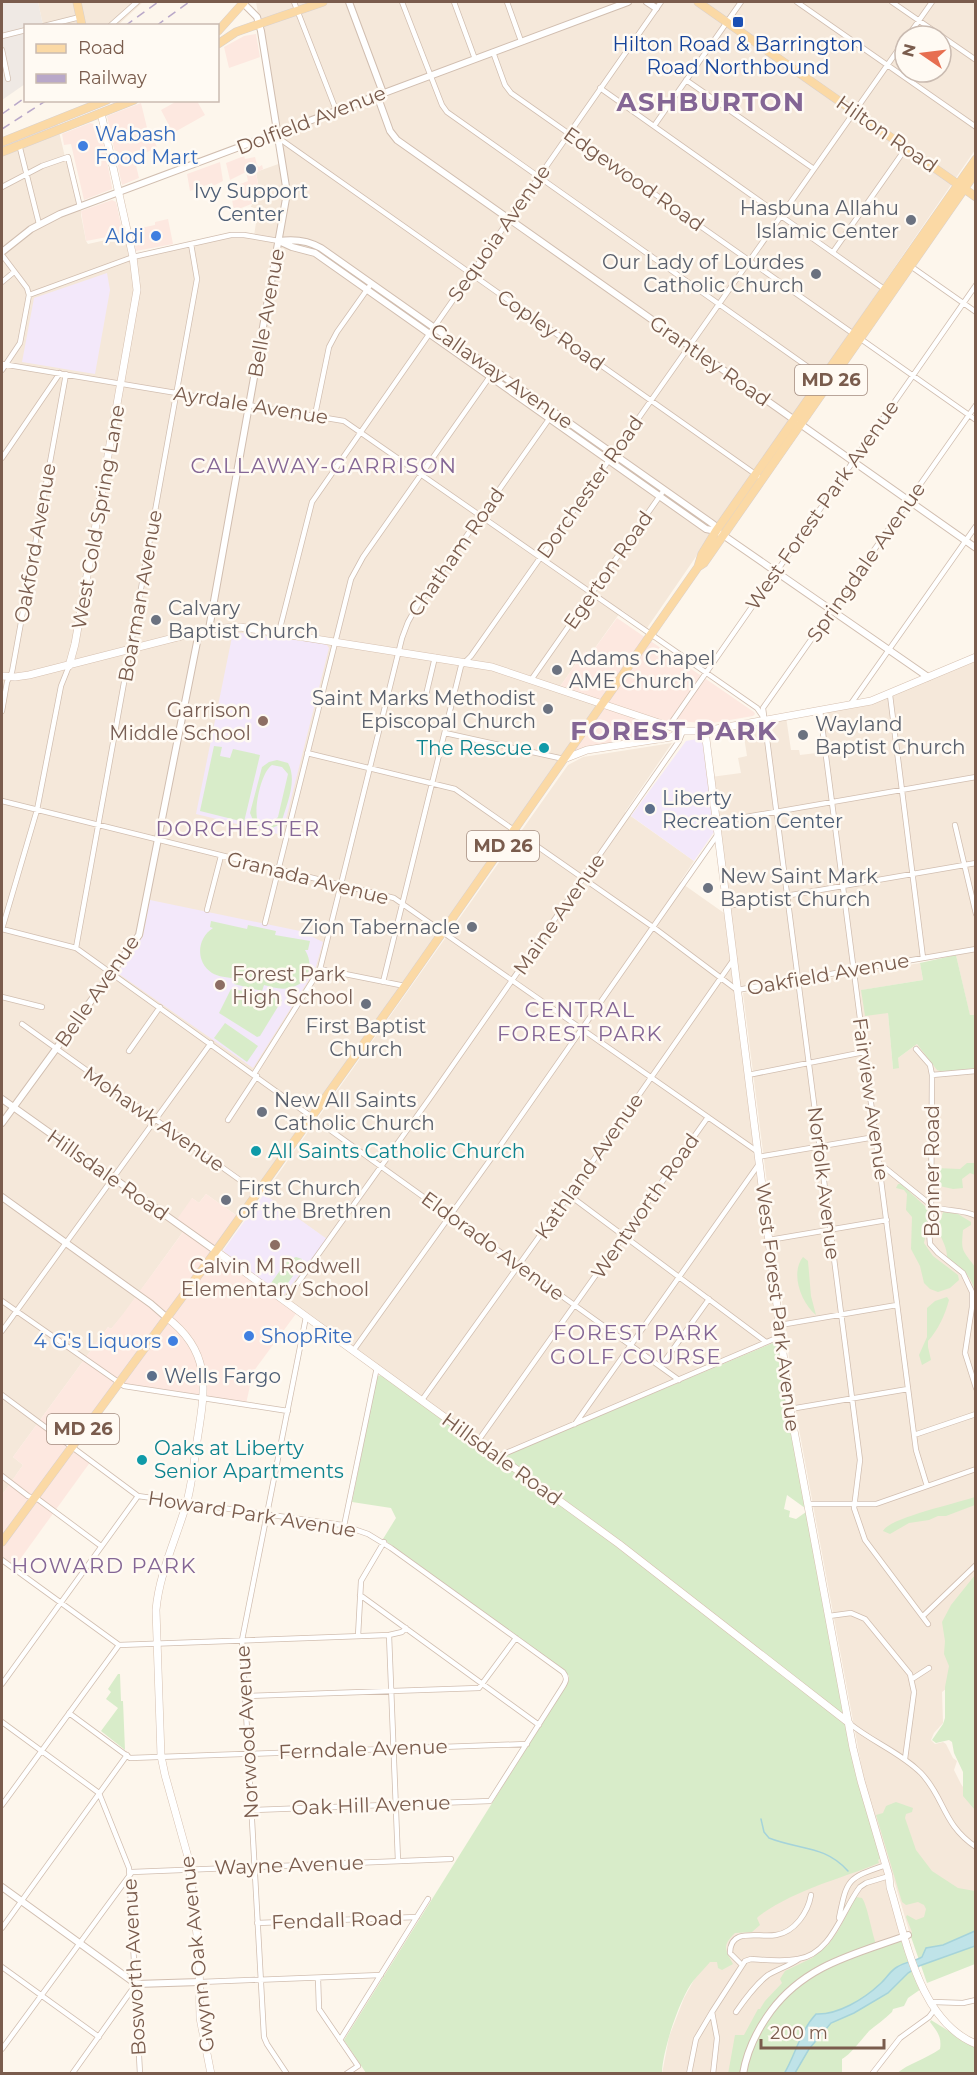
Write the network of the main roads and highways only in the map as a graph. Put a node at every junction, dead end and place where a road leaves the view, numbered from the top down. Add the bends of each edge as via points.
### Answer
1 (77, 2) edge
2 (243, 2) edge
3 (323, 2) edge
4 (698, 2) edge
5 (81, 21) edge
6 (219, 30) edge
7 (219, 43) edge
8 (101, 102) edge
9 (129, 102) edge
10 (100, 113) junction
11 (2, 142) edge
12 (2, 152) edge
13 (975, 159) edge
14 (975, 172) edge
15 (961, 187) junction
16 (975, 197) edge
17 (975, 657) edge
18 (69, 666) junction
19 (2, 676) edge
20 (602, 703) junction
21 (683, 731) junction
22 (705, 731) junction
23 (564, 759) junction
24 (216, 1251) junction
25 (166, 1317) junction
26 (2, 1542) edge
27 (849, 1723) junction
28 (975, 2041) edge
29 (210, 2073) edge

1 - 5 main road
2 - 6 main road
3 - 7 main road via 228,36
4 - 15 main road, Hilton Road
8 - 10 main road, West Cold Spring Lane
8 - 11 main road
9 - 10 main road
10 - 12 main road
10 - 18 main road, West Cold Spring Lane via 138,290
13 - 15 main road, MD 26
14 - 15 main road, MD 26
15 - 16 main road, Hilton Road
15 - 20 main road, MD 26 via 720,533 704,563
17 - 22 main road via 872,702
18 - 19 main road via 21,677
18 - 20 main road via 209,629 235,626 492,667
20 - 21 main road
20 - 23 main road, MD 26
21 - 22 main road
21 - 23 main road via 671,737 583,751
22 - 27 main road, West Forest Park Avenue via 790,1409
23 - 24 main road, MD 26
24 - 25 main road, MD 26
24 - 27 main road, Hillsdale Road via 652,1569
25 - 26 main road, MD 26
25 - 29 main road, Gwynn Oak Avenue via 183,1331 198,1354 204,1381 187,1503 158,1591 156,1610 161,1756 190,1869 200,2018
27 - 28 main road, West Forest Park Avenue via 859,1775 921,1978 951,2028

